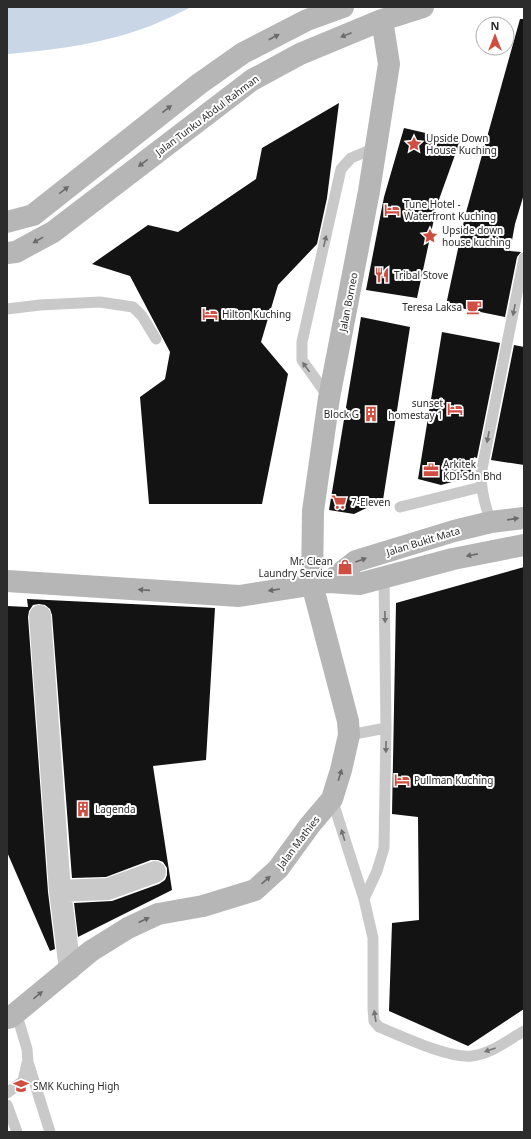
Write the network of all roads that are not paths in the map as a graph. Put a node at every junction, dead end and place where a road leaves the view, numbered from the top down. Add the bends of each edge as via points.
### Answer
1 (343, 7) edge
2 (423, 7) edge
3 (382, 20) junction
4 (375, 148) junction
5 (7, 222) edge
6 (7, 253) edge
7 (524, 258) edge
8 (7, 309) edge
9 (156, 339) dead end
10 (329, 398) junction
11 (481, 487) junction
12 (400, 507) dead end
13 (524, 518) edge
14 (491, 522) junction
15 (524, 545) edge
16 (384, 578) junction
17 (7, 581) edge
18 (320, 583) junction
19 (40, 616) dead end
20 (386, 728) junction
21 (349, 735) junction
22 (332, 799) junction
23 (377, 871) junction
24 (155, 872) dead end
25 (354, 872) junction
26 (60, 891) junction
27 (364, 899) junction
28 (70, 969) junction
29 (12, 1015) edge
30 (524, 1030) edge
31 (28, 1062) junction
32 (7, 1093) edge
33 (7, 1105) edge
34 (13, 1128) edge
35 (50, 1132) edge

5 -> 1 main road via 33,215 242,53 307,20
2 - 3 main road, Jalan Tunku Abdul Rahman
3 - 4 main road, Jalan Borneo via 389,64
3 -> 6 main road, Jalan Tunku Abdul Rahman via 300,54 252,80 53,232 16,252
4 - 10 main road, Jalan Borneo
10 -> 4 lane via 302,360 302,342 341,169 351,158
7 -> 11 lane via 481,474
8 - 9 lane via 100,302 133,307 142,316
10 - 18 main road, Jalan Borneo via 313,511
11 - 12 lane
11 - 14 lane
14 -> 13 main road, Jalan Bukit Mata
18 -> 14 main road, Jalan Bukit Mata via 356,561
15 -> 16 main road via 453,559
16 - 18 main road via 359,584
16 -> 20 lane
18 -> 17 main road via 239,596
18 - 21 main road, Jalan Mathies
19 - 26 street
20 - 21 lane
20 -> 23 lane via 384,848
22 -> 21 main road, Jalan Mathies
25 -> 22 lane
28 -> 22 main road, Jalan Mathies via 128,928 158,914 203,906 255,890 278,869
23 - 25 lane via 365,874
23 - 27 lane
24 - 26 street via 108,889
25 - 27 lane
26 - 28 street
30 -> 27 lane via 497,1048 472,1056 452,1054 379,1027 374,1021 374,938
29 -> 28 main road, Jalan Mathies
29 - 31 lane via 27,1049
31 - 32 lane via 23,1081
31 - 35 lane
33 - 34 lane

